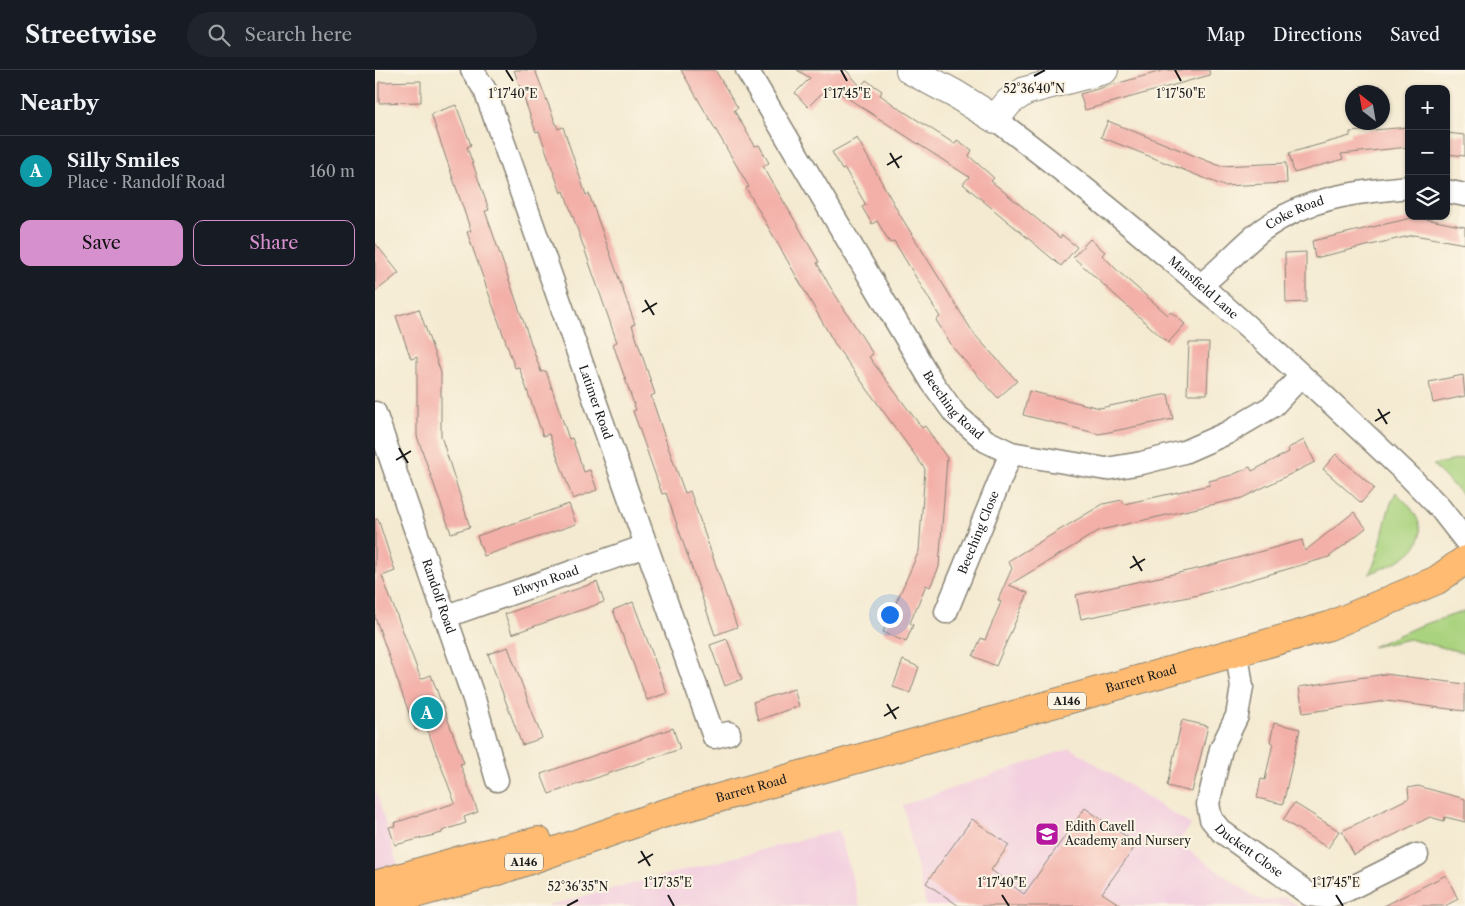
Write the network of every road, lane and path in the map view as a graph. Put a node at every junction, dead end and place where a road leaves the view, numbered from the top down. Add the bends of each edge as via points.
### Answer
1 (472, 70) edge
2 (747, 70) edge
3 (1104, 70) edge
4 (919, 72) edge
5 (995, 119) junction
6 (1405, 187) edge
7 (1450, 192) edge
8 (1465, 195) edge
9 (1201, 284) junction
10 (1301, 376) junction
11 (375, 413) edge
12 (1011, 453) junction
13 (1465, 540) edge
14 (646, 546) junction
15 (1465, 560) edge
16 (946, 612) dead end
17 (444, 617) junction
18 (1237, 652) junction
19 (712, 737) dead end
20 (497, 780) dead end
21 (662, 814) junction
22 (1417, 855) dead end
23 (375, 885) edge
24 (375, 905) edge

1 - 14 street, Latimer Road via 485,90
2 - 12 street, Beeching Road via 932,382 955,414 986,441
3 - 5 street via 1025,91 1009,102
4 - 5 street, Mansfield Lane
5 - 9 street, Mansfield Lane
6 - 9 street, Coke Road via 1345,193 1306,206 1262,230
7 - 8 street
9 - 10 street, Mansfield Lane
10 - 12 street, Beeching Road via 1273,406 1227,433 1184,452 1106,469
10 - 13 street, Mansfield Lane via 1409,476
11 - 17 street, Randolf Road
12 - 16 street, Beeching Close
14 - 17 street, Elwyn Road
14 - 19 street, Latimer Road
15 - 18 highway, Barrett Road / A146 via 1437,580 1384,604 1329,626
17 - 20 street, Randolf Road via 474,699
18 - 21 highway, Barrett Road / A146
18 - 22 street, Duckett Close via 1242,687 1237,716 1221,750 1208,804 1211,819 1221,831 1297,888 1310,895 1326,897
21 - 23 highway, Barrett Road / A146 via 479,855
21 - 24 highway, Barrett Road / A146 via 498,871

